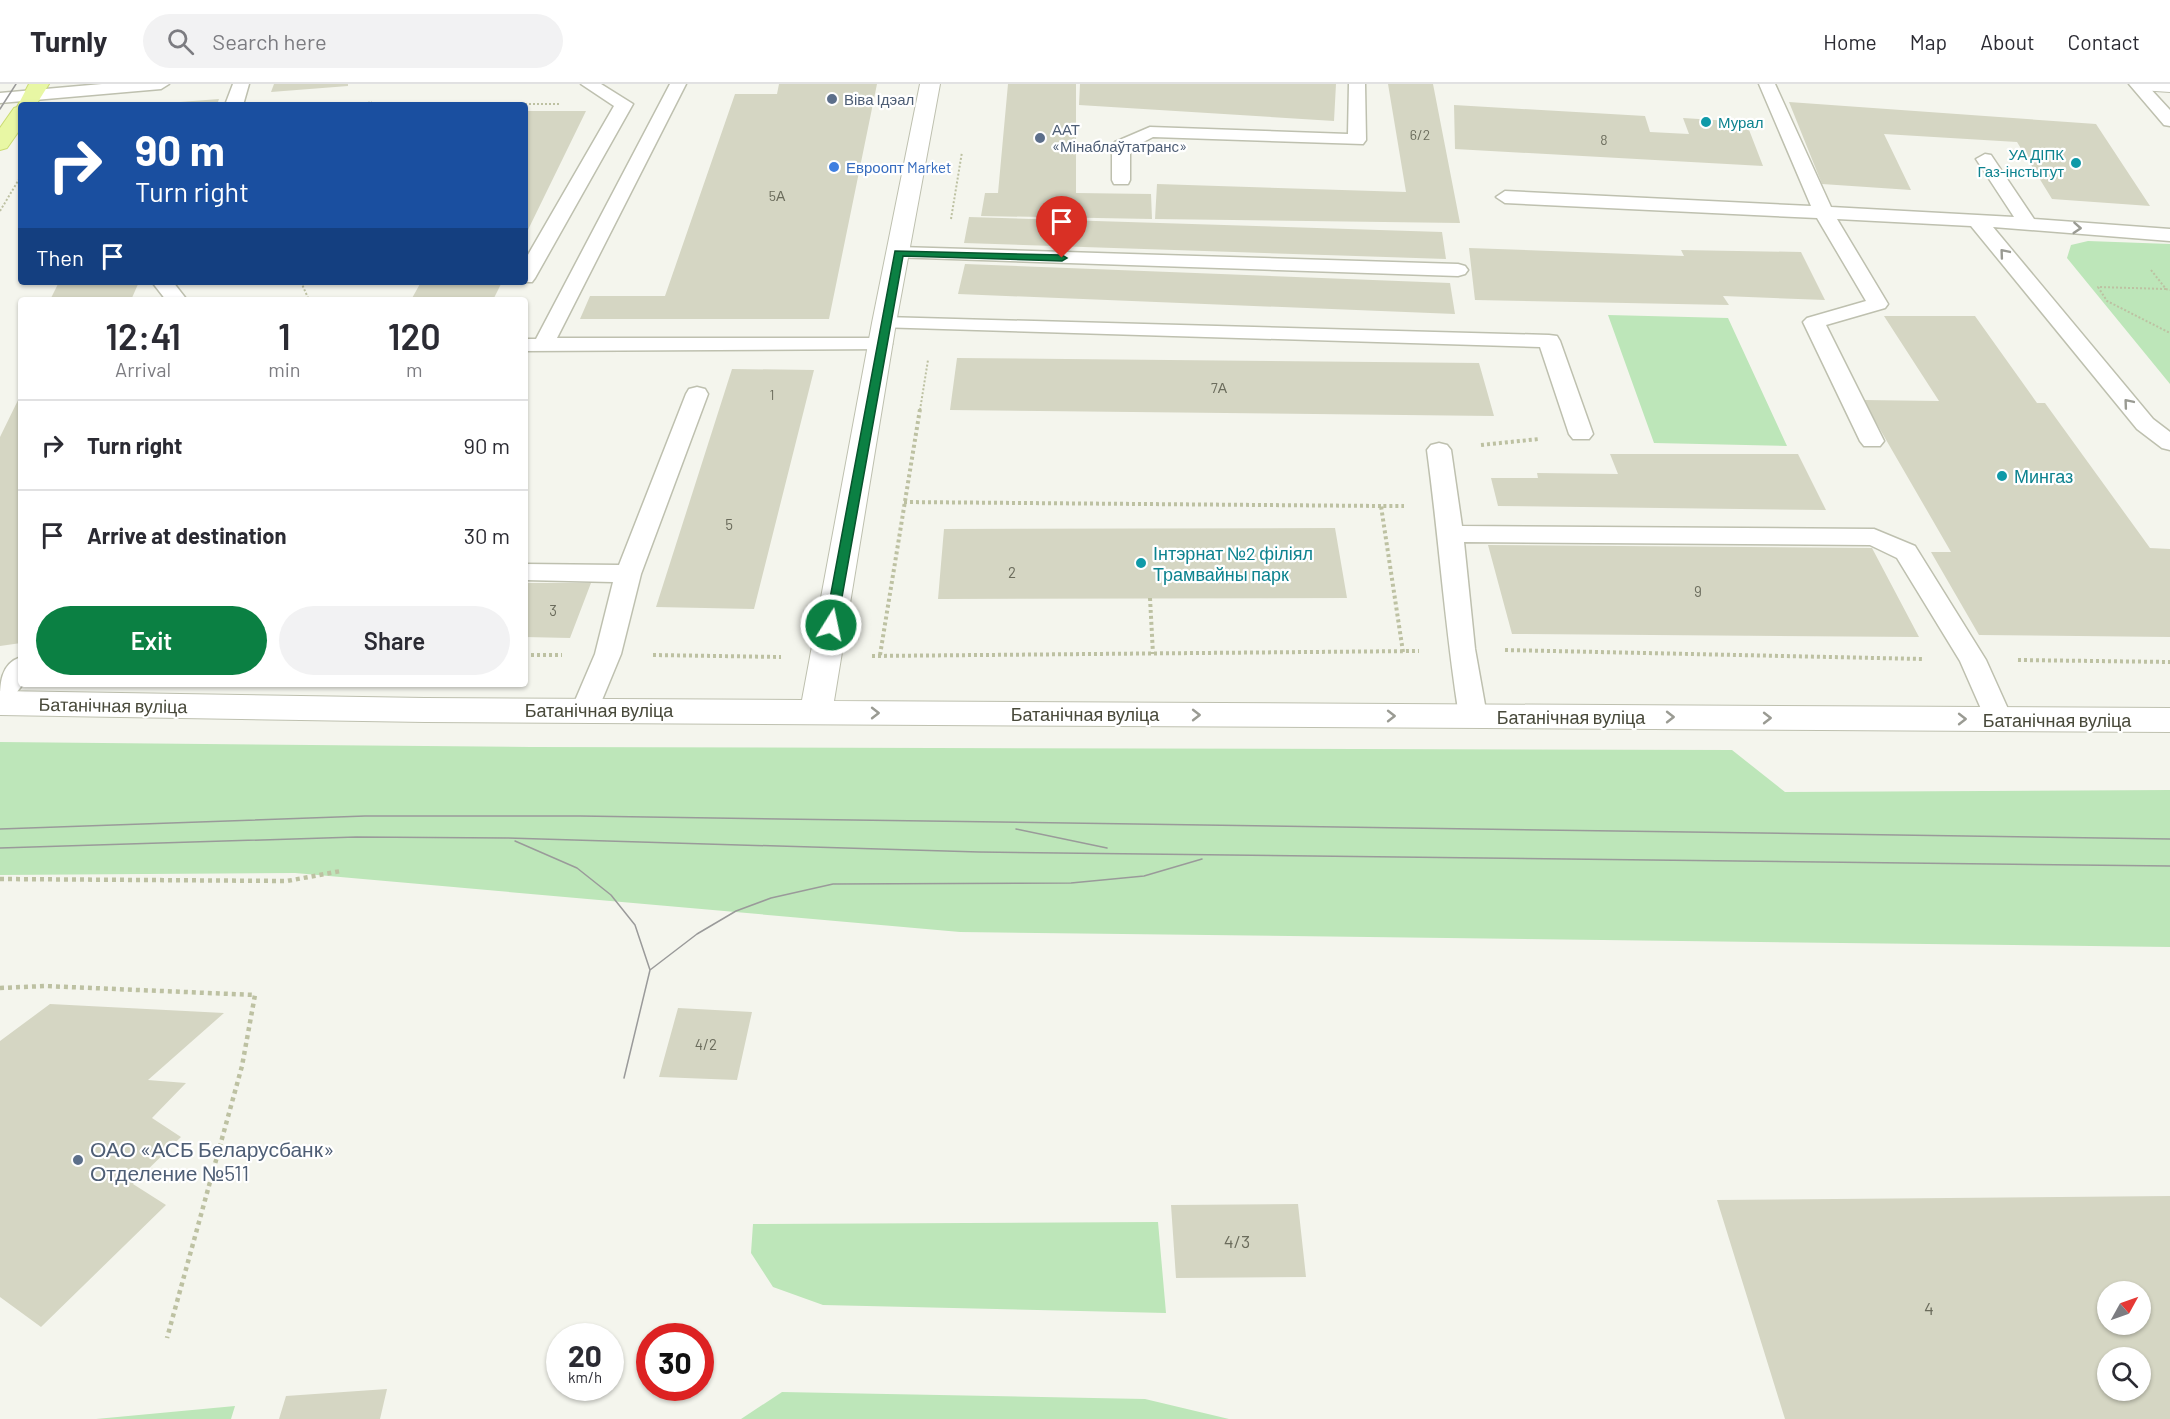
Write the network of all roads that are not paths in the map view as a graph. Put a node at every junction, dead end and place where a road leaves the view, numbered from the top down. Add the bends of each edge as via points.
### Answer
1 (161, 84) edge
2 (241, 84) edge
3 (589, 84) edge
4 (678, 84) edge
5 (930, 84) edge
6 (1357, 84) edge
7 (1767, 84) edge
8 (2138, 84) edge
9 (2170, 86) edge
10 (0, 98) edge
11 (29, 99) edge
12 (235, 102) edge
13 (18, 116) edge
14 (2170, 121) edge
15 (0, 144) edge
16 (1986, 159) dead end
17 (1121, 180) dead end
18 (1505, 197) dead end
19 (1824, 214) junction
20 (1977, 220) junction
21 (2028, 224) junction
22 (2170, 235) edge
23 (899, 253) junction
24 (1458, 270) dead end
25 (528, 273) edge
26 (164, 285) edge
27 (174, 297) edge
28 (883, 334) junction
29 (534, 345) edge
30 (697, 394) dead end
31 (1581, 434) road end
32 (1872, 441) dead end
33 (2170, 443) edge
34 (1439, 450) road end
35 (1451, 534) junction
36 (528, 572) edge
37 (628, 574) junction
38 (18, 671) edge
39 (0, 694) edge
40 (0, 703) edge
41 (585, 710) junction
42 (816, 713) junction
43 (1473, 716) junction
44 (1999, 720) junction
45 (2170, 720) edge

1 - 11 lane
2 - 12 lane
3 - 25 lane via 624,104
4 - 29 lane
5 - 23 street
6 - 17 lane via 1357,140 1150,132 1121,146
7 - 19 lane
8 - 9 street
8 - 14 lane
10 - 11 lane
13 - 15 main road
16 - 21 lane
18 - 19 lane
19 - 20 lane
19 - 32 lane via 1878,304 1814,322
20 - 21 lane
33 -> 20 lane via 2145,424
21 -> 22 lane
23 - 24 lane
23 - 28 street
26 - 27 lane
28 - 29 lane
28 - 31 lane via 934,324 1549,341
28 - 42 street
30 - 37 lane
34 - 35 lane
35 - 43 lane
35 - 44 lane via 1874,537 1906,552 1973,660
36 - 37 lane
37 - 41 lane via 608,654
38 - 39 lane
40 - 41 street, Батанічная вуліца
41 - 42 street, Батанічная вуліца
42 -> 43 street, Батанічная вуліца
43 -> 44 street, Батанічная вуліца
44 - 45 street, Батанічная вуліца

